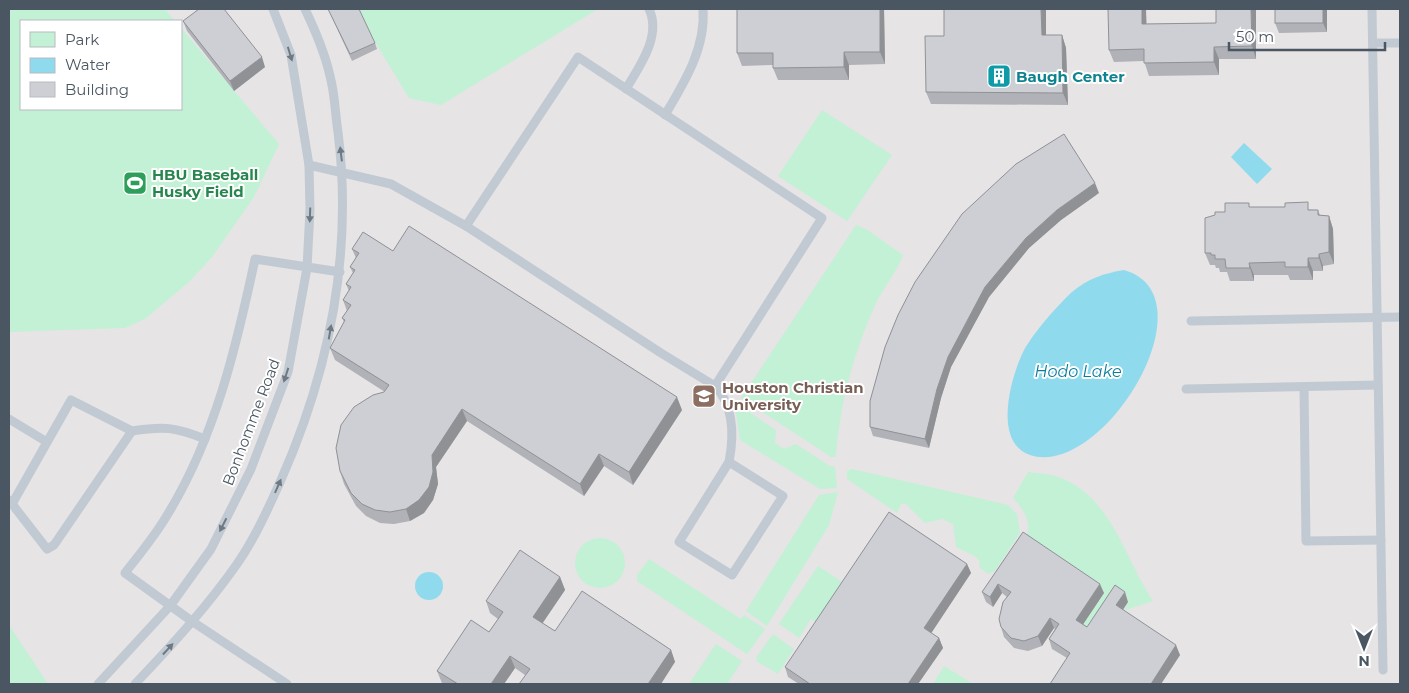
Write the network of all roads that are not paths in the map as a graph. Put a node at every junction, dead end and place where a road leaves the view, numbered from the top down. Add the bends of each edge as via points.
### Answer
1 (273, 9) edge
2 (305, 9) edge
3 (649, 9) edge
4 (703, 9) edge
5 (1372, 9) edge
6 (1373, 43) junction
7 (1400, 43) edge
8 (626, 89) junction
9 (664, 115) junction
10 (309, 165) junction
11 (343, 174) junction
12 (466, 226) junction
13 (307, 268) junction
14 (340, 272) junction
15 (1400, 317) edge
16 (1377, 318) junction
17 (1191, 321) dead end
18 (1378, 385) junction
19 (714, 386) junction
20 (1304, 387) junction
21 (1186, 389) dead end
22 (9, 419) edge
23 (132, 431) junction
24 (205, 439) junction
25 (47, 442) junction
26 (729, 462) junction
27 (10, 502) edge
28 (1381, 540) junction
29 (170, 606) junction
30 (193, 622) junction
31 (1383, 670) dead end
32 (98, 684) edge
33 (135, 684) edge
34 (287, 684) edge

1 -> 10 lane, Bonhomme Road via 291,55
11 -> 2 lane via 330,76
3 - 8 lane via 652,27 649,45
4 - 9 lane via 696,58
5 - 6 lane
6 - 7 lane
6 - 16 lane
8 - 9 lane
8 - 12 lane via 578,57
9 - 19 lane via 822,218
10 - 11 lane
10 -> 13 lane, Bonhomme Road
11 - 12 lane via 391,184
11 - 14 lane
12 - 19 lane
13 - 14 lane
13 - 24 lane via 254,258 240,331
13 -> 29 lane, Bonhomme Road via 288,372 251,469 211,549
30 -> 14 lane via 238,563 260,526 297,445 328,345
15 - 16 lane
16 - 17 lane
16 - 18 lane
18 - 20 lane
18 - 28 lane
19 - 26 lane via 727,403 731,427
20 - 21 lane
20 - 28 lane via 1306,541
22 - 25 lane
23 - 24 lane via 178,428
23 - 25 lane via 71,400
23 - 27 lane via 54,545 47,549
24 - 29 lane via 165,518 125,573
25 - 27 lane
26 - 26 lane via 679,542 732,576 783,496
28 - 31 lane
29 - 30 lane
29 - 32 lane, Bonhomme Road
33 -> 30 lane
30 - 34 lane

